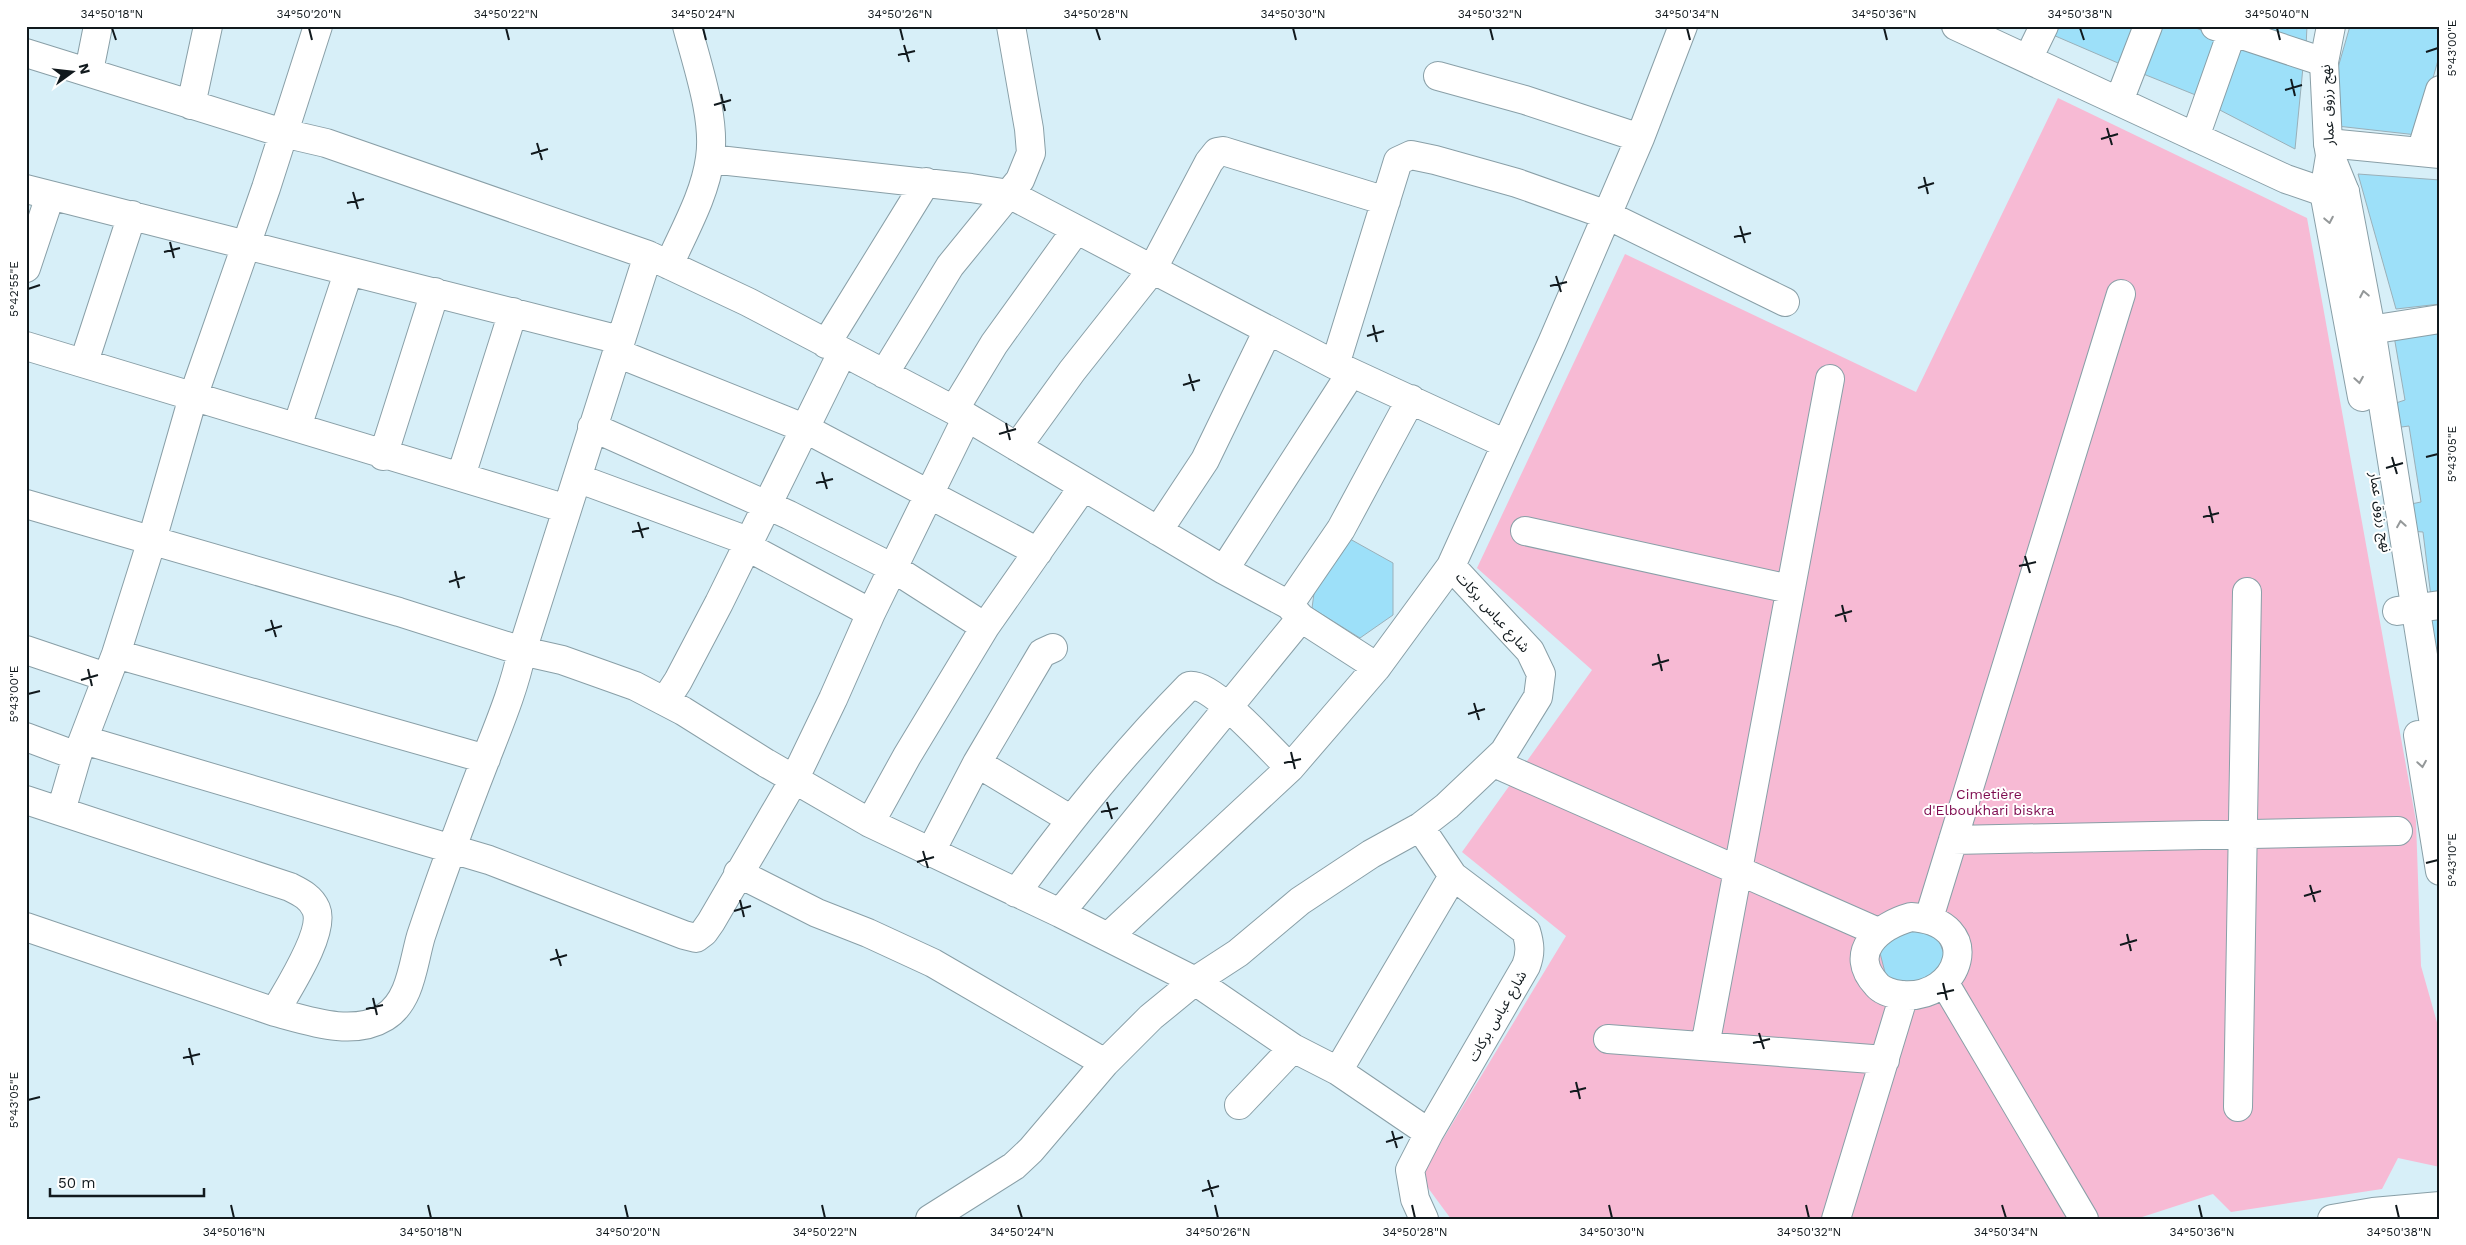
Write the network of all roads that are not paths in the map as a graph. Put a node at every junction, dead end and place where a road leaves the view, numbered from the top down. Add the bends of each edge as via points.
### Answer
1 (98, 26) edge
2 (208, 26) edge
3 (318, 26) edge
4 (688, 26) edge
5 (1011, 26) edge
6 (1682, 26) edge
7 (1956, 26) edge
8 (2044, 26) edge
9 (2148, 26) edge
10 (2331, 26) edge
11 (2223, 29) edge
12 (26, 53) edge
13 (2028, 59) junction
14 (2324, 62) junction
15 (89, 71) junction
16 (1438, 76) dead end
17 (2440, 90) edge
18 (2119, 102) junction
19 (191, 105) junction
20 (283, 133) junction
21 (2195, 137) junction
22 (1640, 138) junction
23 (2329, 149) junction
24 (2430, 153) edge
25 (710, 159) junction
26 (926, 182) junction
27 (38, 192) edge
28 (2334, 192) junction
29 (1009, 194) junction
30 (1386, 200) junction
31 (132, 214) junction
32 (1607, 216) junction
33 (1076, 230) junction
34 (246, 246) junction
35 (658, 260) junction
36 (26, 268) edge
37 (1152, 270) junction
38 (348, 273) junction
39 (435, 292) junction
40 (2121, 294) dead end
41 (1785, 302) dead end
42 (513, 312) junction
43 (2440, 319) edge
44 (1268, 330) junction
45 (2361, 331) junction
46 (26, 346) edge
47 (619, 346) junction
48 (834, 348) junction
49 (84, 362) junction
50 (1343, 369) junction
51 (884, 374) junction
52 (1830, 379) dead end
53 (193, 397) junction
54 (1411, 399) junction
55 (960, 414) junction
56 (297, 426) junction
57 (592, 427) junction
58 (804, 428) junction
59 (1506, 444) junction
60 (1017, 447) junction
61 (383, 456) junction
62 (461, 476) junction
63 (577, 478) junction
64 (1083, 487) junction
65 (928, 496) junction
66 (26, 504) edge
67 (766, 504) junction
68 (567, 509) junction
69 (1158, 531) junction
70 (1525, 531) dead end
71 (152, 540) junction
72 (747, 544) junction
73 (1038, 552) junction
74 (1451, 566) junction
75 (893, 568) junction
76 (1224, 570) junction
77 (1790, 589) junction
78 (2247, 592) dead end
79 (2417, 608) edge
80 (1295, 612) junction
81 (871, 613) junction
82 (984, 627) junction
83 (1053, 648) dead end
84 (26, 650) edge
85 (522, 651) junction
86 (111, 665) junction
87 (1377, 667) junction
88 (665, 701) junction
89 (1229, 707) junction
90 (26, 738) edge
91 (80, 748) junction
92 (486, 759) junction
93 (2440, 762) edge
94 (977, 763) junction
95 (1494, 763) junction
96 (1290, 768) junction
97 (794, 780) junction
98 (26, 800) edge
99 (61, 811) junction
100 (1070, 819) junction
101 (870, 823) junction
102 (1420, 827) junction
103 (2398, 831) dead end
104 (2242, 835) junction
105 (1953, 840) junction
106 (451, 848) junction
107 (930, 853) junction
108 (1738, 870) junction
109 (2440, 871) edge
110 (738, 873) junction
111 (1453, 876) junction
112 (1016, 893) junction
113 (1060, 913) junction
114 (1929, 918) junction
115 (26, 927) edge
116 (1878, 932) junction
117 (1108, 937) junction
118 (1194, 981) junction
119 (1944, 982) junction
120 (1904, 995) junction
121 (275, 1012) junction
122 (1608, 1039) dead end
123 (1705, 1046) junction
124 (1293, 1048) junction
125 (1884, 1060) junction
126 (1105, 1063) junction
127 (1338, 1071) junction
128 (1239, 1105) dead end
129 (2238, 1107) dead end
130 (1429, 1133) junction
131 (2440, 1206) edge
132 (930, 1219) edge
133 (1424, 1219) edge
134 (1836, 1219) edge
135 (2084, 1219) edge
136 (2332, 1219) edge

1 - 15 street
2 - 19 street
3 - 20 street
4 - 25 street via 710,130
5 - 29 street via 1031,153 1020,180
6 - 22 street
7 - 13 street
8 - 13 street
9 - 18 street
10 - 14 street, نهج رزوق عمار
11 - 14 street
11 - 21 street
12 - 15 street
13 - 18 street
14 - 23 street, نهج رزوق عمار
15 - 19 street
16 - 22 street via 1525,100
17 - 24 street
18 - 21 street
19 - 20 street
20 - 34 street
20 - 35 street via 326,143
21 - 28 street via 2286,180
22 - 32 street
23 - 24 street
23 - 28 street, نهج رزوق عمار
25 - 26 street
25 - 35 street via 700,193
26 - 29 street
26 - 48 street
27 - 31 street
27 - 36 street
28 - 45 street, نهج رزوق عمار
29 - 33 street
29 - 51 street via 950,266
30 - 32 street via 1398,161 1411,154 1517,183
30 - 37 street via 1224,151 1217,152
30 - 50 street
31 - 34 street
31 - 49 street
32 - 41 street
32 - 59 street
33 - 37 street
33 - 55 street via 994,344
34 - 38 street
34 - 53 street
35 - 47 street
35 - 48 street via 748,302
37 - 44 street
37 - 60 street
38 - 39 street
38 - 56 street
39 - 42 street
39 - 61 street
40 - 105 street
42 - 47 street
42 - 62 street
43 - 45 street
44 - 50 street
44 - 69 street via 1205,460
45 - 79 street, نهج رزوق عمار
46 - 49 street
47 - 57 street
47 - 58 street
48 - 51 street
48 - 58 street
49 - 53 street
50 - 54 street
50 - 76 street
51 - 55 street
52 - 77 street
53 - 56 street
53 - 71 street
54 - 59 street
54 - 80 street
55 - 60 street
55 - 65 street
56 - 61 street
57 - 63 street
57 - 67 street
58 - 65 street
58 - 67 street
59 - 74 street
60 - 64 street
61 - 62 street
62 - 68 street
63 - 68 street
63 - 72 street
64 - 69 street
64 - 73 street
65 - 73 street
65 - 75 street
66 - 71 street
67 - 72 street
67 - 75 street
68 - 85 street
69 - 76 street
70 - 77 street
71 - 85 street
71 - 86 street
72 - 81 street
72 - 88 street
73 - 82 street
74 - 87 street
74 - 95 street, شارع عباس بركات via 1530,652 1541,674 1538,697
75 - 81 street
75 - 82 street
76 - 80 street
77 - 108 street
78 - 104 street
79 - 93 street, نهج رزوق عمار
79 -> 109 street, نهج رزوق عمار
80 - 87 street
80 - 89 street
81 - 97 street
82 - 101 street
83 - 94 street via 1042,653
84 - 86 street
85 - 88 street via 600,672
85 - 92 street via 508,705
86 - 91 street
86 - 92 street
87 - 96 street
88 - 97 street
89 - 96 street
89 - 100 street via 1199,686 1190,686 1137,740
89 - 113 street
90 - 91 street
91 - 99 street
91 - 106 street
92 - 106 street
94 - 100 street
94 - 107 street
95 - 102 street, شارع عباس بركات
95 - 108 street
96 - 117 street
97 - 101 street
97 - 110 street
98 - 99 street
99 - 121 street via 281,884 306,896 316,908 317,927
100 - 112 street
101 - 107 street
102 - 111 street, شارع عباس بركات
102 - 118 street via 1300,900 1238,953
103 - 104 street
104 - 105 street
104 - 129 street
105 - 114 street
106 - 110 street via 696,938 711,922
106 - 121 street via 404,995 387,1016 376,1022 350,1027
107 - 112 street
108 - 116 street
108 - 123 street
110 - 126 street via 809,909 933,963
111 - 127 street
111 - 130 street, شارع عباس بركات via 1526,931 1530,956
112 - 113 street
113 - 117 street
114 - 116 street via 1911,917 1893,922
114 - 119 street via 1944,925 1954,937 1958,952 1955,968
115 - 121 street
116 - 120 street via 1868,945 1865,960 1868,975 1878,987
117 - 118 street
118 - 124 street
118 - 126 street via 1151,1017
119 - 120 street via 1929,992
119 - 135 street
120 - 125 street
122 - 123 street
123 - 125 street
124 - 127 street
124 - 128 street
125 - 134 street
126 - 132 street via 1014,1166
127 - 130 street
130 - 133 street, شارع عباس بركات via 1410,1170 1415,1198
131 - 136 street

